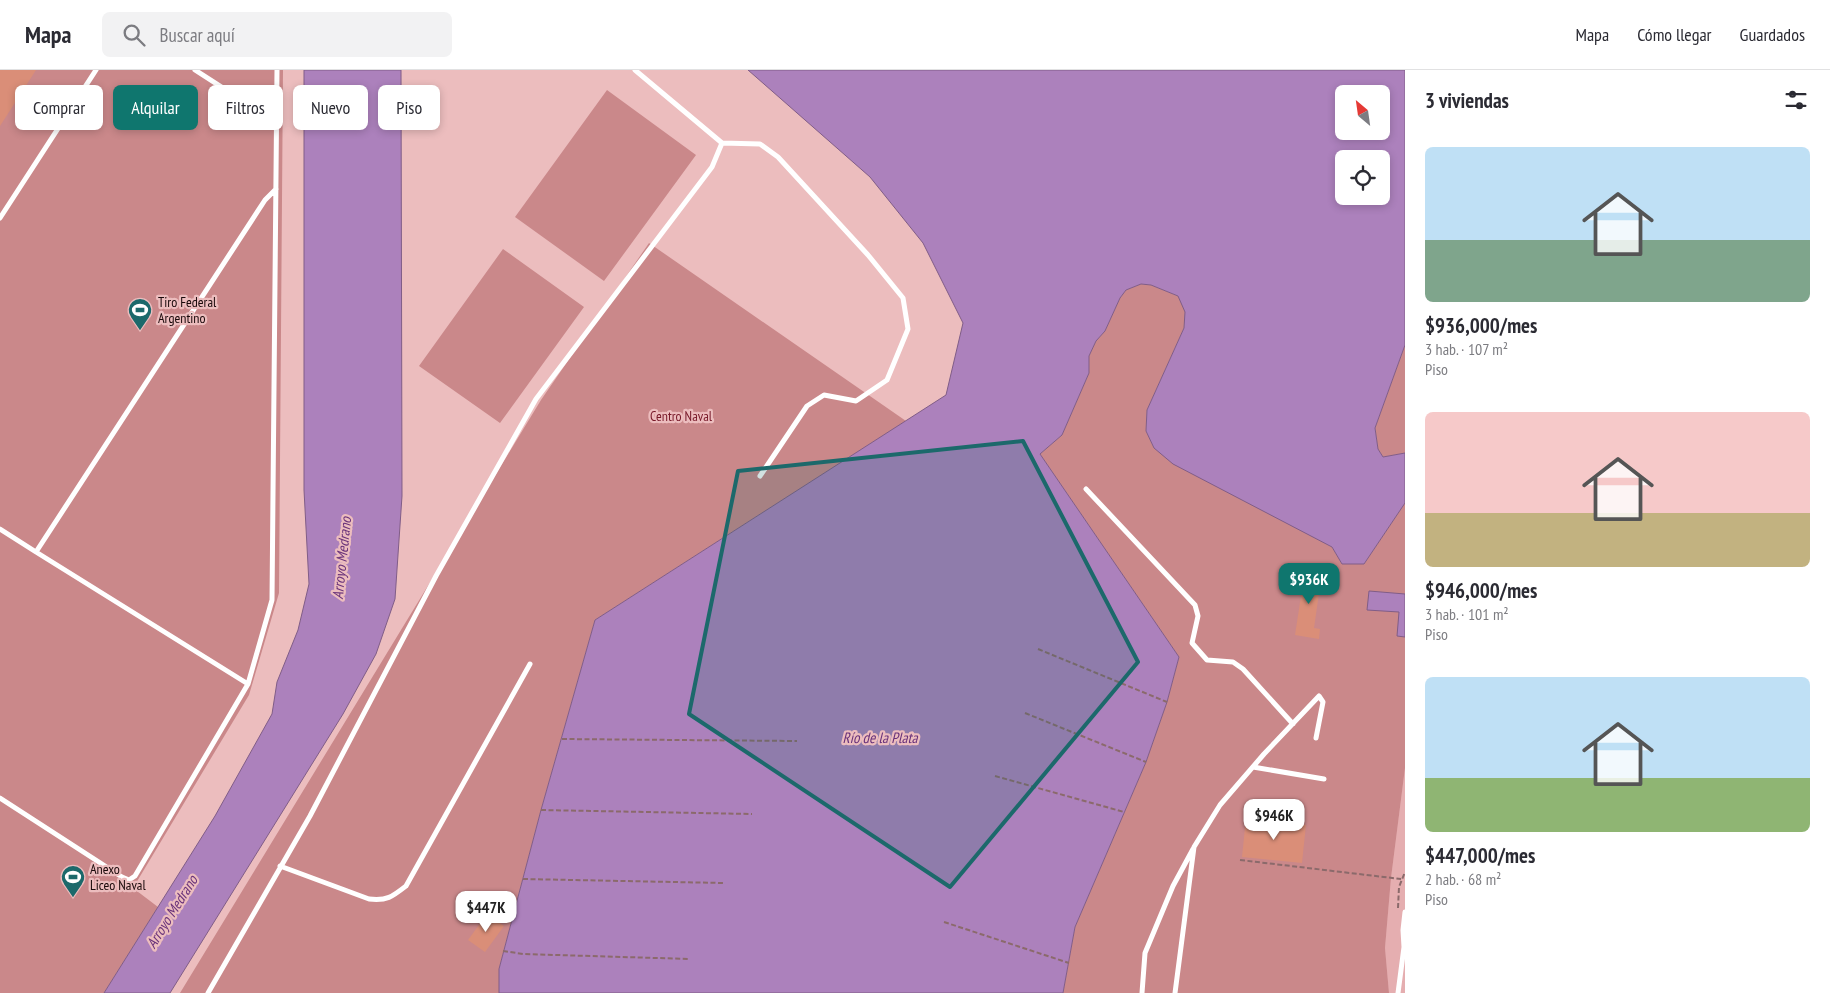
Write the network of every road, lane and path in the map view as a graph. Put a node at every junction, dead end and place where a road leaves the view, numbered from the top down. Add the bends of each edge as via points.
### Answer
1 (96, 70) edge
2 (195, 70) edge
3 (277, 70) edge
4 (635, 70) edge
5 (218, 85) edge
6 (277, 85) edge
7 (276, 130) edge
8 (722, 143) junction
9 (276, 189) junction
10 (0, 218) edge
11 (760, 476) dead end
12 (1086, 489) dead end
13 (0, 529) edge
14 (36, 552) junction
15 (1038, 649) dead end
16 (530, 664) dead end
17 (248, 684) junction
18 (1167, 702) dead end
19 (1025, 713) dead end
20 (1294, 724) junction
21 (1316, 738) dead end
22 (562, 739) dead end
23 (797, 741) dead end
24 (1146, 762) dead end
25 (1253, 767) junction
26 (995, 776) dead end
27 (1324, 779) dead end
28 (0, 798) edge
29 (541, 810) dead end
30 (1124, 812) dead end
31 (752, 814) dead end
32 (1194, 847) junction
33 (1240, 860) dead end
34 (280, 866) junction
35 (523, 879) dead end
36 (1401, 879) dead end
37 (723, 883) dead end
38 (1405, 912) edge
39 (944, 922) dead end
40 (1404, 946) edge
41 (503, 952) dead end
42 (690, 959) dead end
43 (1068, 963) dead end
44 (208, 993) edge
45 (1142, 993) edge
46 (1175, 993) edge
47 (1398, 993) edge

1 - 10 lane
2 - 5 lane
3 - 6 lane
4 - 8 lane
7 - 9 lane
8 - 11 lane via 760,144 778,157 903,298 908,329 887,380 856,402 824,396 807,406
8 - 34 lane via 712,167 536,399 436,576 310,816
9 - 14 lane via 265,200
9 - 17 lane via 272,600
12 - 20 lane via 1195,605 1198,616 1192,643 1206,660 1233,662 1243,669
13 - 14 lane
14 - 17 lane
15 - 18 path
16 - 34 lane via 406,886 394,896 381,900 369,898
17 - 28 lane via 135,876 129,880
19 - 24 path
20 - 21 lane via 1319,696 1323,702
20 - 25 lane
22 - 23 path
25 - 27 lane
25 - 32 lane via 1220,805
26 - 30 path
29 - 31 path
32 - 45 lane via 1144,953
32 - 46 lane
33 - 36 path
34 - 44 lane
35 - 37 path
38 - 40 lane
39 - 43 path
40 - 47 lane
41 - 42 path

